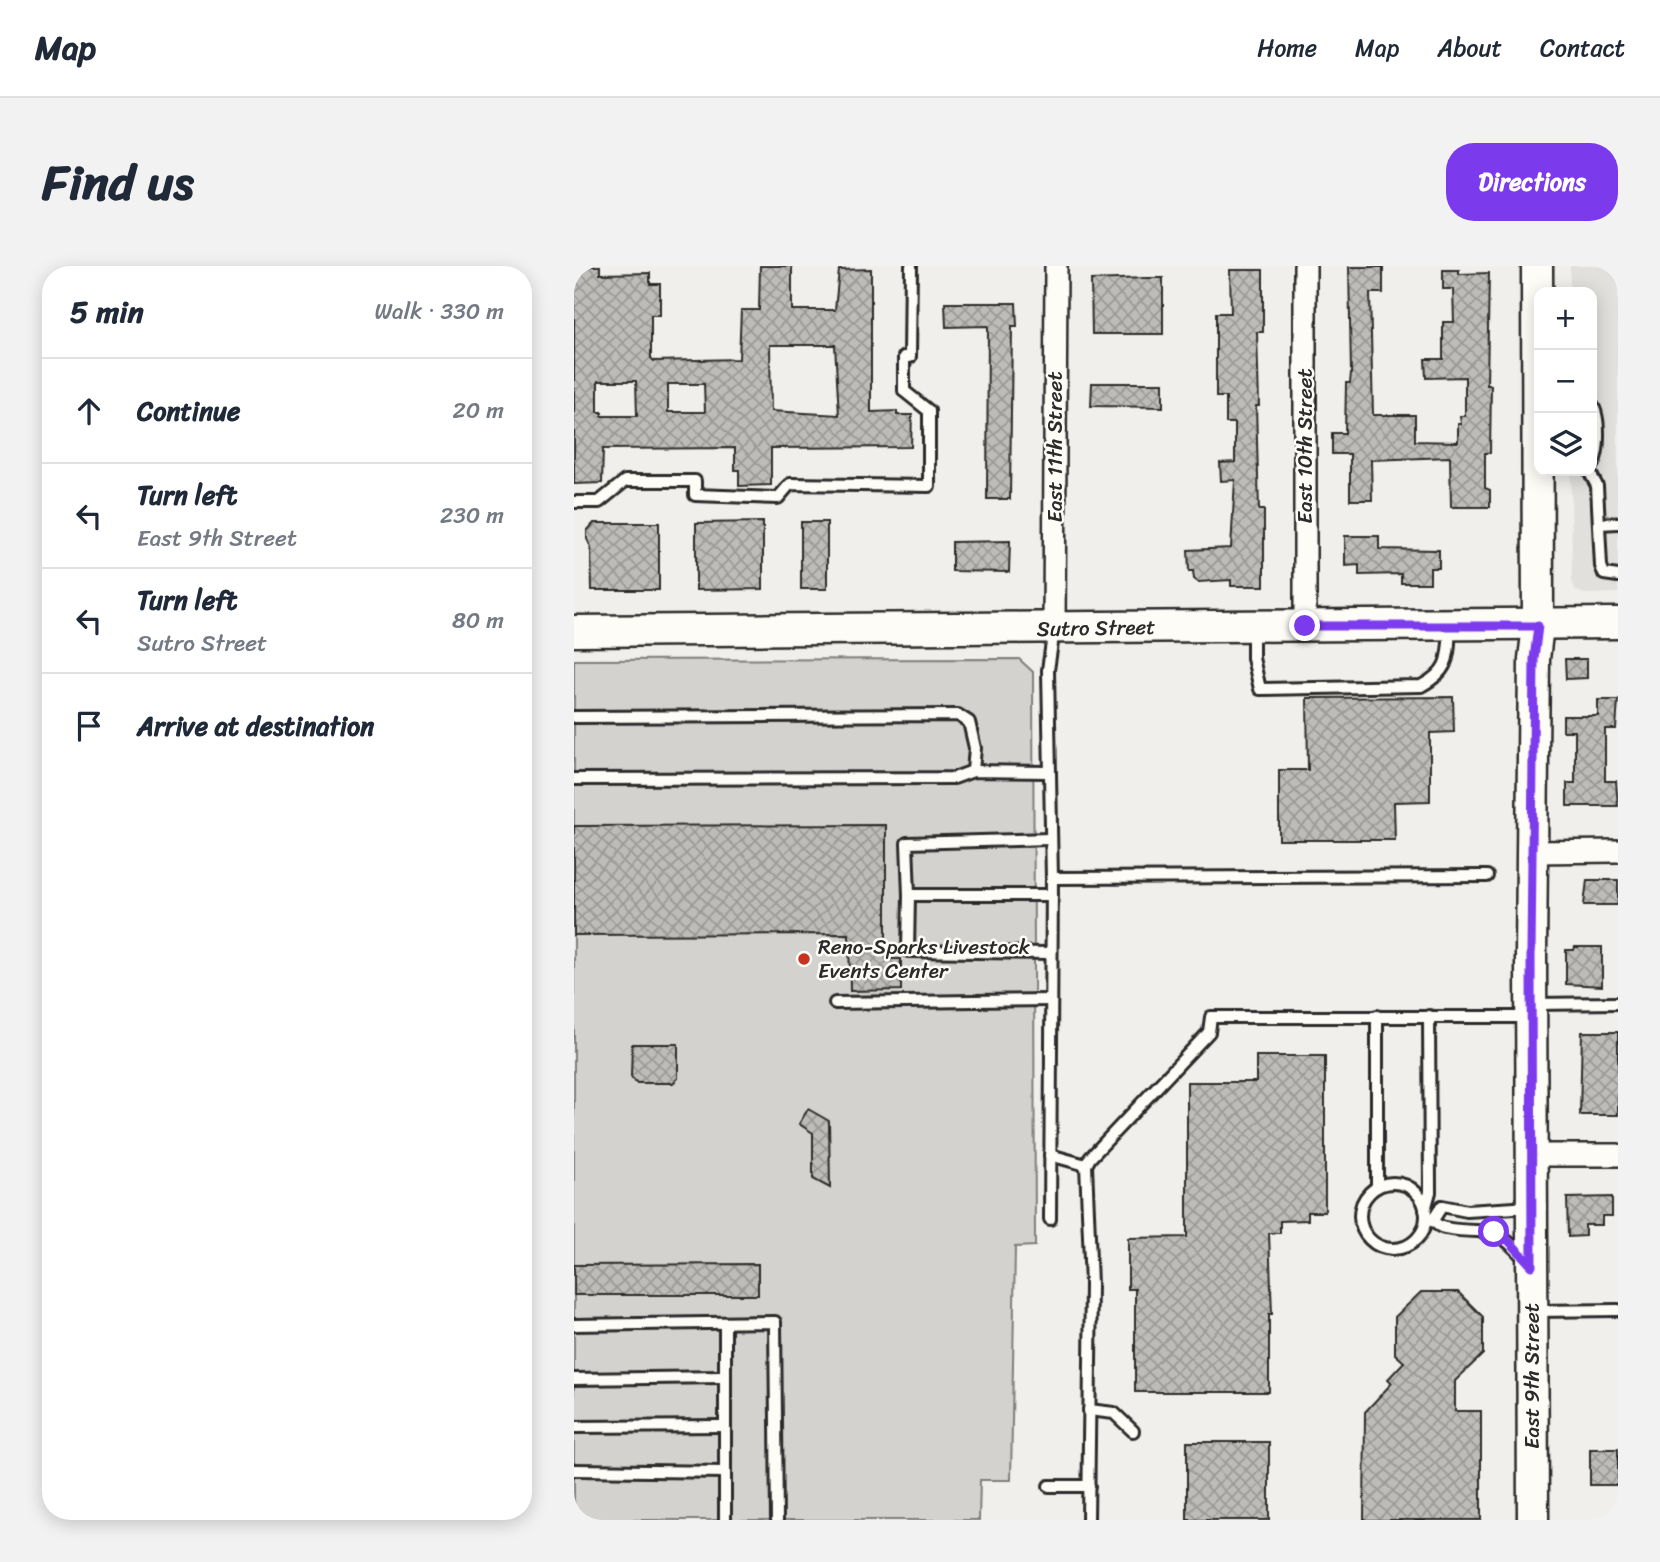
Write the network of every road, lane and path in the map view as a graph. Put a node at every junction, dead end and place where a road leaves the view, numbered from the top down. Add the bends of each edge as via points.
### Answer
1 (911, 266) edge
2 (1056, 266) edge
3 (1305, 266) edge
4 (1537, 266) edge
5 (1538, 350) edge
6 (1539, 476) edge
7 (1592, 476) edge
8 (574, 502) edge
9 (1618, 523) edge
10 (1599, 524) junction
11 (1618, 576) edge
12 (1618, 623) edge
13 (1450, 625) junction
14 (1305, 626) junction
15 (1538, 626) junction
16 (1253, 627) junction
17 (1054, 629) junction
18 (574, 631) edge
19 (574, 717) edge
20 (972, 771) junction
21 (1049, 772) junction
22 (574, 779) edge
23 (1049, 839) junction
24 (1618, 851) edge
25 (1532, 852) junction
26 (1486, 876) dead end
27 (1052, 878) junction
28 (909, 895) junction
29 (1052, 895) junction
30 (1051, 953) junction
31 (1051, 1000) junction
32 (835, 1003) dead end
33 (1618, 1003) edge
34 (1531, 1010) junction
35 (1377, 1016) junction
36 (1429, 1016) junction
37 (1050, 1155) junction
38 (1618, 1155) edge
39 (1532, 1156) junction
40 (1086, 1165) junction
41 (1377, 1187) junction
42 (1532, 1207) junction
43 (1428, 1217) junction
44 (1050, 1219) dead end
45 (1532, 1266) junction
46 (1618, 1310) edge
47 (1532, 1311) junction
48 (725, 1323) junction
49 (574, 1325) edge
50 (724, 1377) junction
51 (574, 1379) edge
52 (1089, 1410) junction
53 (724, 1426) junction
54 (574, 1427) edge
55 (1133, 1431) dead end
56 (574, 1470) edge
57 (725, 1472) junction
58 (1049, 1486) dead end
59 (1089, 1486) junction
60 (725, 1520) edge
61 (777, 1520) edge
62 (1088, 1520) edge
63 (1532, 1520) edge

1 - 8 lane via 910,357 904,357 904,391 929,411 929,486 790,484 778,498 695,495 695,481 625,481 599,502
2 - 17 street, East 11th Street
3 - 14 street, East 10th Street
4 - 5 street, East 9th Street
6 - 15 street, East 9th Street
7 - 10 lane via 1597,486
9 - 10 lane
10 - 11 lane via 1604,573
12 - 15 street, Sutro Street
13 - 14 street, Sutro Street
13 - 15 street, Sutro Street
13 - 16 lane via 1448,663 1435,679 1421,686 1260,689
14 - 16 street, Sutro Street
15 - 25 street, East 9th Street
16 - 17 street, Sutro Street
17 - 18 street, Sutro Street
17 - 21 lane via 1048,670
19 - 20 lane via 958,715 969,722 975,748
20 - 21 lane
20 - 22 lane via 954,778
21 - 23 lane
23 - 27 lane
23 - 28 lane via 907,843
24 - 25 street
25 - 34 street, East 9th Street
26 - 27 lane
27 - 29 lane
28 - 29 lane
28 - 30 lane via 908,951
29 - 30 lane
30 - 31 lane
31 - 32 lane
31 - 37 lane
33 - 34 lane
34 - 36 lane
34 - 39 street, East 9th Street
35 - 36 lane
35 - 40 lane via 1211,1017 1209,1032
35 - 41 lane
36 - 43 lane
37 - 40 lane
37 - 44 lane
38 - 39 street
39 - 42 street, East 9th Street
40 - 52 lane via 1091,1284
41 - 43 lane via 1407,1186 1416,1193
41 - 43 lane via 1368,1194 1360,1215 1361,1226 1375,1244 1385,1249 1407,1246 1423,1230
42 - 43 lane via 1467,1212 1442,1206
42 - 45 street, East 9th Street
43 - 45 lane via 1442,1228 1494,1232
45 - 47 street, East 9th Street
46 - 47 lane
47 - 63 street, East 9th Street
48 - 49 lane
48 - 50 lane
48 - 61 lane via 775,1322
50 - 51 lane
50 - 53 lane
52 - 55 lane via 1114,1413
52 - 59 lane
53 - 54 lane
53 - 57 lane
56 - 57 lane
57 - 60 lane
58 - 59 lane
59 - 62 lane

